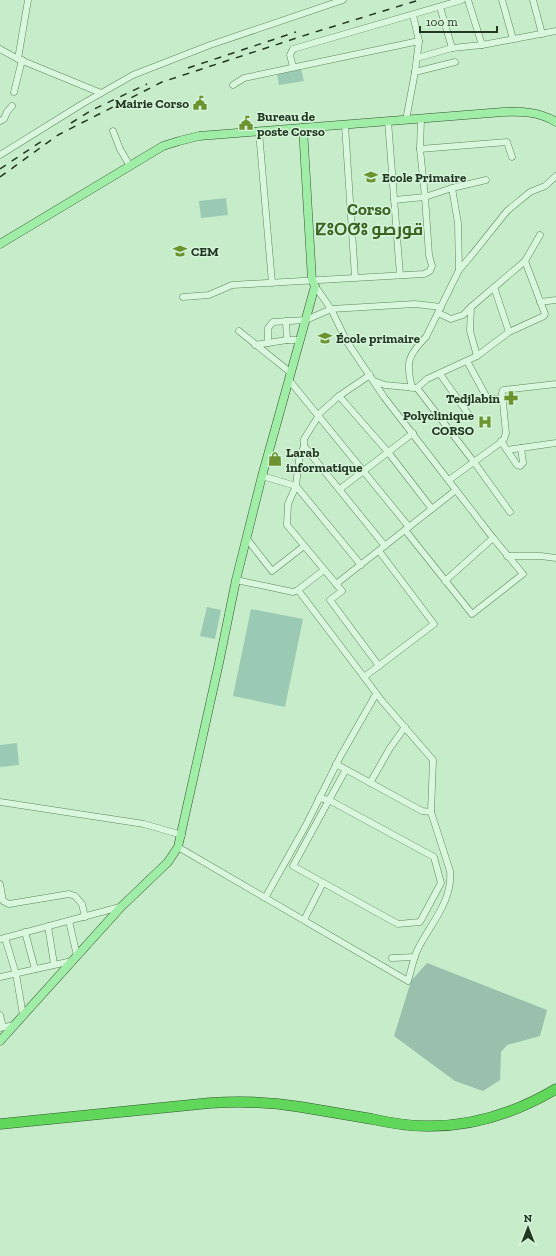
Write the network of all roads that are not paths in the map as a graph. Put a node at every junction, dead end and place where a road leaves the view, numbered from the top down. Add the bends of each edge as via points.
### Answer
1 (28, 0) edge
2 (343, 0) edge
3 (462, 0) edge
4 (468, 0) edge
5 (502, 0) edge
6 (533, 0) edge
7 (440, 7) junction
8 (413, 15) junction
9 (556, 31) edge
10 (542, 34) junction
11 (513, 40) junction
12 (419, 41) junction
13 (482, 45) junction
14 (452, 48) junction
15 (0, 49) edge
16 (417, 58) junction
17 (20, 60) junction
18 (454, 62) dead end
19 (293, 67) junction
20 (415, 72) junction
21 (233, 86) dead end
22 (14, 92) dead end
23 (101, 92) junction
24 (12, 106) dead end
25 (421, 119) junction
26 (406, 120) junction
27 (0, 121) edge
28 (388, 121) junction
29 (556, 122) edge
30 (345, 125) junction
31 (303, 128) junction
32 (113, 131) dead end
33 (259, 132) junction
34 (420, 149) junction
35 (0, 155) edge
36 (512, 157) dead end
37 (130, 166) junction
38 (556, 176) edge
39 (486, 180) dead end
40 (452, 188) junction
41 (425, 197) junction
42 (394, 200) junction
43 (540, 235) dead end
44 (0, 244) edge
45 (525, 261) junction
46 (459, 270) junction
47 (400, 275) junction
48 (356, 277) junction
49 (272, 283) junction
50 (313, 283) junction
51 (494, 287) junction
52 (183, 297) dead end
53 (556, 300) edge
54 (540, 302) junction
55 (471, 308) junction
56 (331, 309) junction
57 (440, 310) junction
58 (306, 320) junction
59 (286, 321) junction
60 (239, 331) dead end
61 (509, 332) junction
62 (287, 340) junction
63 (300, 340) junction
64 (268, 343) junction
65 (255, 345) junction
66 (477, 356) junction
67 (467, 361) junction
68 (440, 374) junction
69 (370, 375) junction
70 (290, 376) junction
71 (374, 381) junction
72 (556, 384) edge
73 (414, 388) junction
74 (339, 396) junction
75 (502, 398) junction
76 (469, 415) dead end
77 (319, 416) junction
78 (412, 433) junction
79 (502, 441) junction
80 (556, 443) edge
81 (304, 446) junction
82 (521, 448) junction
83 (507, 450) junction
84 (388, 452) junction
85 (474, 462) junction
86 (363, 471) junction
87 (262, 476) junction
88 (449, 480) junction
89 (296, 486) junction
90 (340, 489) junction
91 (456, 490) junction
92 (432, 509) junction
93 (510, 512) dead end
94 (407, 529) junction
95 (492, 538) junction
96 (247, 539) junction
97 (304, 546) junction
98 (385, 546) junction
99 (379, 551) junction
100 (507, 556) junction
101 (556, 558) edge
102 (361, 565) junction
103 (324, 570) junction
104 (236, 580) junction
105 (445, 581) junction
106 (336, 584) junction
107 (298, 590) junction
108 (379, 666) junction
109 (364, 677) junction
110 (376, 694) junction
111 (405, 727) junction
112 (336, 764) junction
113 (344, 773) dead end
114 (370, 783) junction
115 (319, 798) junction
116 (329, 800) junction
117 (0, 802) edge
118 (431, 812) junction
119 (182, 835) junction
120 (178, 847) junction
121 (285, 863) junction
122 (293, 866) junction
123 (323, 883) junction
124 (0, 884) edge
125 (264, 898) junction
126 (122, 907) junction
127 (85, 918) junction
128 (304, 920) junction
129 (68, 921) junction
130 (48, 926) junction
131 (24, 932) junction
132 (2, 938) edge
133 (415, 957) junction
134 (392, 958) dead end
135 (75, 959) junction
136 (54, 964) junction
137 (35, 969) junction
138 (16, 974) junction
139 (0, 978) edge
140 (0, 1015) edge
141 (23, 1015) junction
142 (15, 1025) junction
143 (1, 1028) edge
144 (0, 1042) edge
145 (556, 1089) edge
146 (556, 1097) edge
147 (0, 1124) edge
148 (0, 1131) edge

1 - 17 street
2 - 23 street via 162,62
3 - 7 street
4 - 13 street
5 - 11 street
6 - 10 street
7 - 8 street
7 - 14 street
8 - 12 street
8 - 19 street via 293,49 290,55
9 - 10 street
10 - 11 street
11 - 13 street
12 - 16 street
12 - 19 street
13 - 14 street
14 - 16 street
15 - 17 street
16 - 20 street
17 - 22 street
17 - 23 street
18 - 20 street
19 - 21 street via 244,78
20 - 26 street
23 - 35 street
24 - 27 street
25 - 26 main road
25 - 29 main road via 520,111
25 - 34 street
26 - 28 main road
28 - 30 main road
28 - 42 street
30 - 31 main road
30 - 48 street
31 - 33 main road
31 - 50 main road
32 - 37 street
33 - 37 main road via 199,136 179,141 163,146
33 - 49 street
34 - 36 street via 507,142
34 - 41 street
37 - 44 main road
38 - 46 street via 545,186 530,192 507,211
39 - 40 street
40 - 41 street
40 - 46 street via 458,223
41 - 42 street
41 - 47 street via 432,266 430,271 424,274
42 - 47 street
43 - 45 street
45 - 51 street
45 - 54 street
46 - 57 street
47 - 48 street
48 - 50 street
49 - 50 street
49 - 52 street via 232,284 209,295
50 - 56 street
50 - 58 main road
51 - 55 street
51 - 61 street
53 - 54 street
54 - 61 street via 546,314 544,316
55 - 57 street via 451,319
55 - 66 street via 470,331
56 - 57 street via 415,304
56 - 58 street
56 - 69 street via 347,342
57 - 73 street via 408,364
58 - 59 street
58 - 63 main road
59 - 62 street
59 - 64 street via 270,324
60 - 65 street
61 - 66 street
62 - 63 street
62 - 64 street
63 - 70 main road
64 - 65 street
65 - 70 street
66 - 67 street
67 - 68 street
67 - 75 street via 486,396 493,399
68 - 73 street
68 - 76 street
69 - 71 street
69 - 74 street
70 - 77 street
70 - 87 main road
71 - 73 street
71 - 78 street
72 - 75 street via 505,389
73 - 85 street
74 - 77 street
74 - 84 street
75 - 79 street via 506,433
77 - 81 street via 304,439
77 - 86 street
78 - 84 street
78 - 88 street
79 - 83 street
79 - 85 street
80 - 82 street
81 - 89 street via 299,460
81 - 90 street
82 - 83 street
82 - 83 street via 523,463 520,466
84 - 86 street
84 - 92 street
85 - 88 street
85 - 93 street
86 - 90 street
86 - 94 street
87 - 89 street
87 - 96 main road
88 - 91 street
89 - 97 street via 288,504 287,525
89 - 102 street
90 - 98 street
91 - 92 street
91 - 95 street
92 - 94 street
94 - 98 street
94 - 105 street
95 - 100 street
95 - 105 street
96 - 97 street via 272,571
96 - 104 main road
97 - 103 street
98 - 99 street
99 - 102 street
99 - 108 street via 434,624
100 - 101 street
100 - 105 street via 523,574 472,614
102 - 106 street
103 - 106 street
103 - 107 street
104 - 107 street via 289,592
104 - 119 main road
106 - 108 street via 342,591 330,600
107 - 109 street
108 - 109 street
109 - 110 street
110 - 111 street
110 - 112 street
111 - 114 street
111 - 118 street via 433,760
112 - 114 street
112 - 115 street
113 - 116 street
114 - 118 street via 422,811
115 - 116 street
115 - 121 street
116 - 122 street
116 - 123 street via 434,857 441,883 420,922 398,924
117 - 119 street via 144,824
118 - 133 street via 451,881 442,909
119 - 120 main road
120 - 125 street
120 - 126 main road via 168,862
121 - 122 street
121 - 125 street
122 - 123 street
123 - 128 street
124 - 127 street via 3,902 9,904 69,894 75,896 82,904
125 - 128 street
126 - 127 street
126 - 135 main road
127 - 129 street
128 - 133 street via 408,981
129 - 130 street
129 - 135 street
130 - 131 street
130 - 136 street
131 - 132 street
131 - 137 street
132 - 138 street
133 - 134 street
135 - 136 street
135 - 141 main road
136 - 137 street
137 - 138 street
138 - 139 street
138 - 141 street
140 - 143 street
141 - 142 main road
142 - 143 street
142 - 144 main road
145 - 147 highway via 532,1102 495,1116 468,1123 440,1126 399,1124 284,1105 240,1102
146 - 148 highway via 511,1118 472,1129 443,1133 413,1133 300,1113 244,1108

